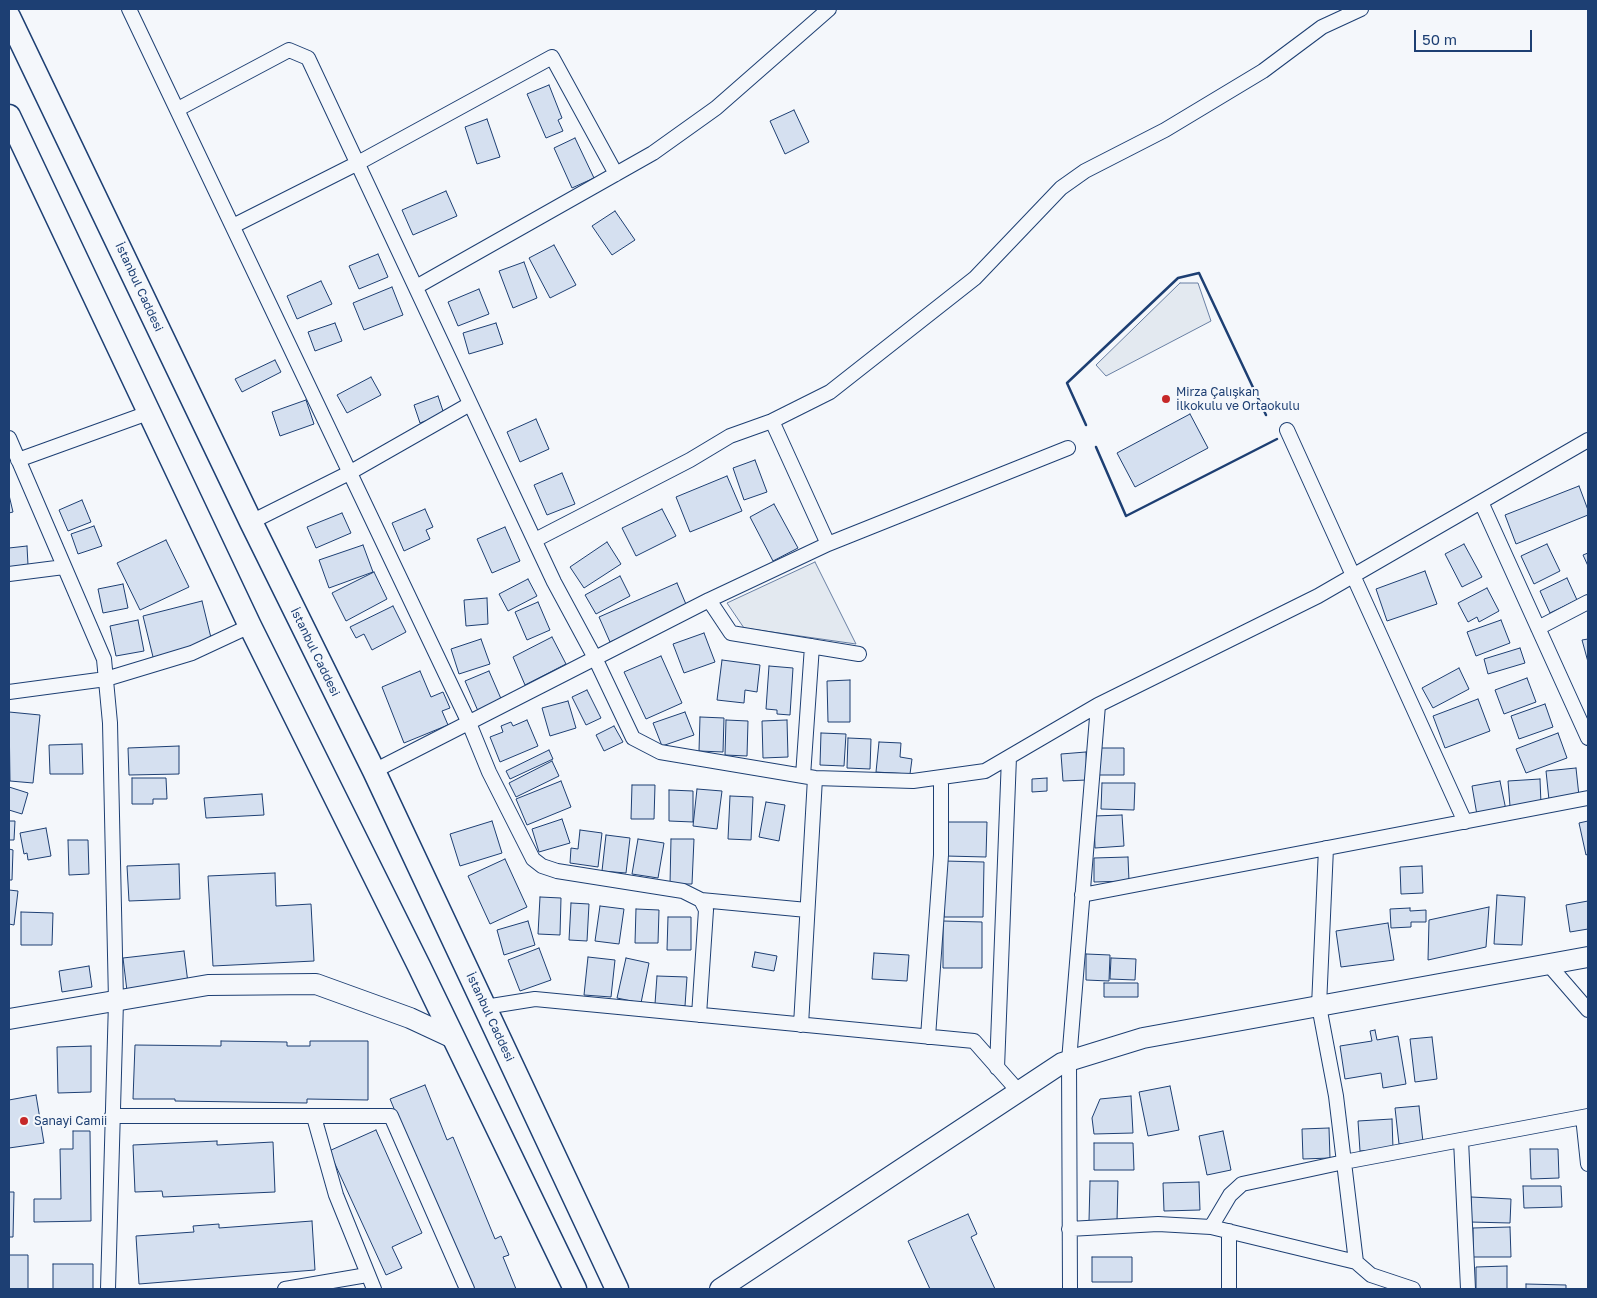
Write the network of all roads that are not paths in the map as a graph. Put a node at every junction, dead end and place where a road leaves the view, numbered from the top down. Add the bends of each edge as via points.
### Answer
1 (128, 9) edge
2 (829, 9) edge
3 (1361, 9) edge
4 (9, 17) edge
5 (178, 109) junction
6 (9, 116) edge
7 (358, 163) junction
8 (616, 174) junction
9 (233, 226) junction
10 (416, 287) junction
11 (470, 404) junction
12 (148, 413) junction
13 (772, 421) junction
14 (1287, 430) dead end
15 (1588, 440) edge
16 (1068, 448) dead end
17 (12, 449) edge
18 (348, 473) junction
19 (1481, 502) junction
20 (251, 522) junction
21 (535, 540) junction
22 (828, 544) junction
23 (64, 567) junction
24 (9, 574) edge
25 (1355, 575) junction
26 (709, 600) junction
27 (1588, 602) edge
28 (250, 626) junction
29 (1538, 628) junction
30 (812, 646) junction
31 (859, 654) dead end
32 (595, 658) junction
33 (106, 679) junction
34 (9, 692) edge
35 (1098, 705) junction
36 (469, 724) junction
37 (1588, 738) edge
38 (1009, 757) junction
39 (374, 771) junction
40 (809, 777) junction
41 (941, 777) junction
42 (1588, 798) edge
43 (1465, 822) junction
44 (1326, 848) junction
45 (1082, 895) junction
46 (701, 900) junction
47 (807, 910) junction
48 (1588, 957) edge
49 (1550, 965) junction
50 (116, 1001) junction
51 (1319, 1006) junction
52 (485, 1007) junction
53 (1588, 1010) edge
54 (699, 1015) junction
55 (9, 1020) edge
56 (801, 1025) junction
57 (928, 1037) junction
58 (453, 1038) junction
59 (1069, 1061) junction
60 (997, 1068) junction
61 (1019, 1092) junction
62 (112, 1116) junction
63 (314, 1117) junction
64 (1586, 1117) edge
65 (1461, 1140) junction
66 (1344, 1162) junction
67 (1588, 1164) edge
68 (1210, 1226) junction
69 (1070, 1229) junction
70 (1229, 1231) junction
71 (1356, 1262) junction
72 (367, 1275) junction
73 (108, 1289) edge
74 (285, 1289) edge
75 (374, 1289) edge
76 (467, 1289) edge
77 (575, 1289) edge
78 (617, 1289) edge
79 (720, 1289) edge
80 (1070, 1289) edge
81 (1228, 1289) edge
82 (1413, 1289) edge
83 (1468, 1289) edge

1 - 5 street
2 - 8 street via 716,108 653,153
3 - 13 street via 1322,27 1263,71 1165,130 1085,171 1061,188 975,278 938,308 830,392
4 - 20 main road, İstanbul Caddesi
5 - 7 street via 289,50 308,58
5 - 9 street
6 - 12 main road
7 - 8 street via 552,57
7 - 9 street
7 - 10 street
8 - 10 street
9 - 18 street
10 - 11 street
11 - 18 street
11 - 21 street
12 - 17 street
12 - 28 main road
13 - 21 street via 730,436
13 - 22 street
14 - 25 street
15 - 19 street
16 - 22 street
17 - 23 street
18 - 20 street
18 - 36 street
19 - 25 street
19 - 29 street
20 - 39 main road, İstanbul Caddesi
21 - 32 street
22 - 26 street
23 - 24 street
23 - 33 street via 104,659
25 - 35 street
25 - 43 street
26 - 30 street via 731,633
26 - 32 street
27 - 29 street
28 - 33 street via 192,653
28 - 58 main road
29 - 37 street
30 - 31 street
30 - 40 street
32 - 36 street
32 - 40 street via 633,738 660,752
33 - 34 street
33 - 50 street via 110,724
35 - 38 street
35 - 45 street
36 - 39 street
36 - 46 street via 493,781 533,858 542,866 683,891
38 - 41 street via 985,771
38 - 60 street
39 - 52 main road, İstanbul Caddesi
40 - 41 street via 913,781
40 - 47 street
41 - 57 street via 941,855
42 - 43 street
43 - 44 street
44 - 45 street
44 - 51 street
45 - 59 street
46 - 47 street
46 - 54 street via 706,910
47 - 56 street
48 - 49 street
49 - 51 street
49 - 53 street
50 - 55 street
50 - 58 street via 208,985 316,984 410,1018
50 - 62 street
51 - 59 street via 1144,1038
51 - 66 street via 1336,1096
52 - 54 street via 535,999
52 - 78 main road, İstanbul Caddesi
54 - 56 street
56 - 57 street
57 - 60 street via 974,1041
58 - 77 main road
59 - 61 street
59 - 69 street
60 - 61 street
61 - 79 street
62 - 63 street
62 - 73 street
63 - 72 street via 336,1195
63 - 76 street via 392,1116
64 - 65 street
64 - 67 street
65 - 66 street
65 - 83 street
66 - 68 street via 1242,1184 1230,1195
66 - 71 street
68 - 69 street via 1158,1224
68 - 70 street
69 - 80 street
70 - 71 street
70 - 81 street
71 - 82 street via 1371,1275
72 - 74 street
72 - 75 street

